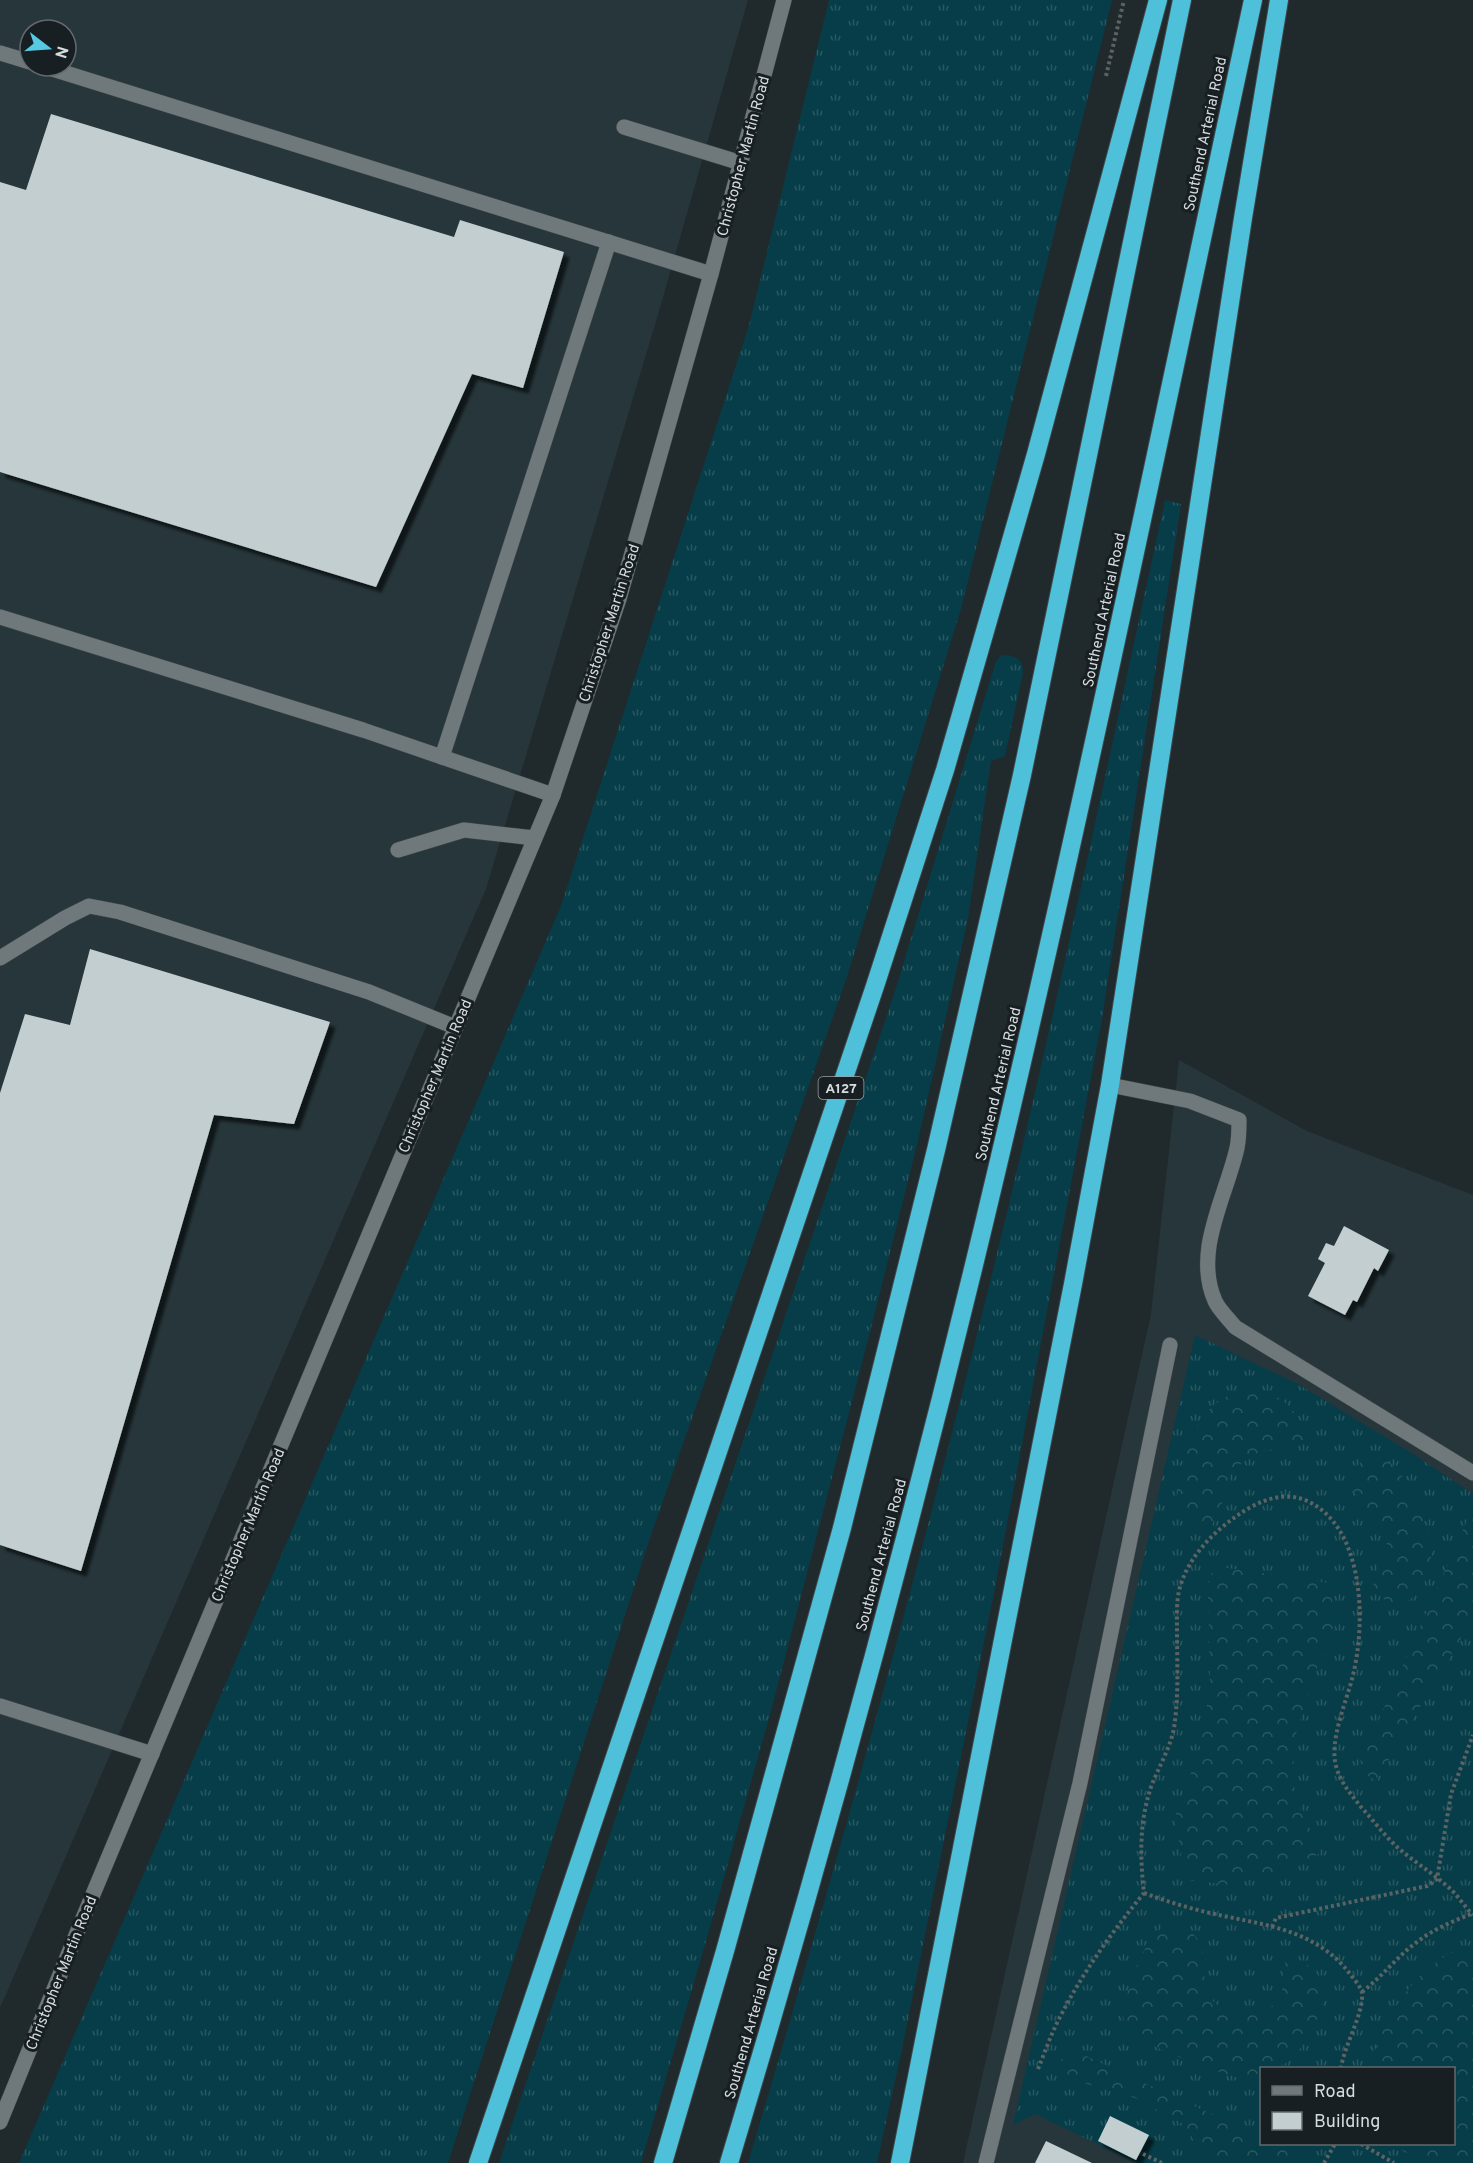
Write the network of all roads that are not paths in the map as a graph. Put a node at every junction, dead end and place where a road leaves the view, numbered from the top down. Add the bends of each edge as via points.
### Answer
1 (784, 0) edge
2 (1158, 0) edge
3 (1182, 0) edge
4 (1252, 0) edge
5 (1279, 0) edge
6 (0, 53) edge
7 (18, 58) edge
8 (78, 77) edge
9 (624, 127) dead end
10 (741, 163) junction
11 (609, 242) junction
12 (711, 274) junction
13 (0, 617) edge
14 (442, 757) junction
15 (553, 795) junction
16 (534, 838) junction
17 (398, 850) dead end
18 (0, 958) edge
19 (455, 1028) junction
20 (1110, 1085) junction
21 (1170, 1345) dead end
22 (1473, 1473) edge
23 (0, 1706) edge
24 (152, 1754) junction
25 (0, 2122) edge
26 (478, 2163) edge
27 (663, 2163) edge
28 (729, 2163) edge
29 (900, 2163) edge
30 (986, 2163) edge

1 - 10 street, Christopher Martin Road
2 - 26 highway, A127 via 1033,465 945,770
3 - 27 highway via 1022,775 936,1150 842,1528
4 - 28 highway, Southend Arterial Road via 1083,793 990,1196 850,1742
5 - 20 highway
6 - 7 street
8 - 11 street
9 - 10 street
10 - 12 street, Christopher Martin Road
11 - 12 street
11 - 14 street
12 - 15 street, Christopher Martin Road via 619,599
13 - 14 street
14 - 15 street
15 - 16 street, Christopher Martin Road
16 - 17 street via 464,830
16 - 19 street, Christopher Martin Road
18 - 19 street via 89,906 120,912 369,992
19 - 24 street, Christopher Martin Road
20 - 22 street via 1190,1101 1239,1120 1238,1145 1209,1248 1208,1277 1216,1303 1236,1327
20 - 29 highway
21 - 30 street via 1080,1783
23 - 24 street
24 - 25 street, Christopher Martin Road

